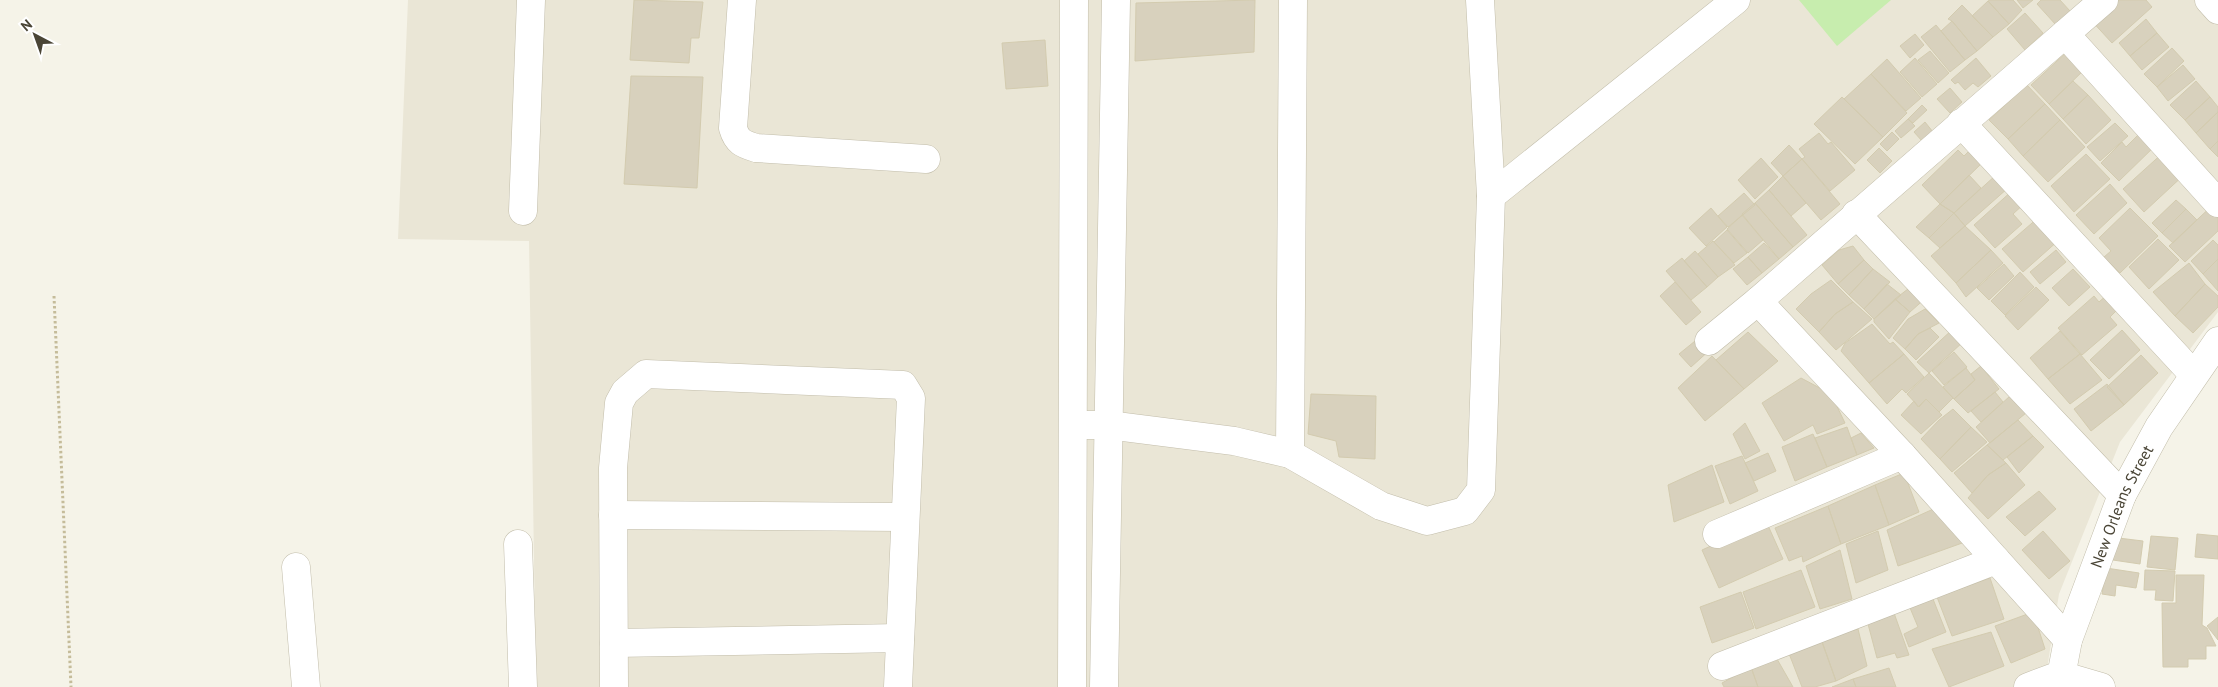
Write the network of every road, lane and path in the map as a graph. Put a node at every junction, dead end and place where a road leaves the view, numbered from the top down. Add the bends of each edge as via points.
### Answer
1 (532, 0) edge
2 (742, 0) edge
3 (1074, 0) edge
4 (1116, 0) edge
5 (1293, 0) edge
6 (1480, 0) edge
7 (1736, 0) edge
8 (2104, 0) edge
9 (2209, 0) edge
10 (2218, 10) edge
11 (2064, 34) junction
12 (1961, 123) junction
13 (926, 159) dead end
14 (1112, 193) junction
15 (1074, 194) junction
16 (1491, 196) junction
17 (2218, 203) edge
18 (523, 211) dead end
19 (1856, 214) junction
20 (54, 296) dead end
21 (1758, 301) junction
22 (1709, 341) dead end
23 (2218, 341) edge
24 (2193, 374) junction
25 (1074, 425) junction
26 (1108, 425) junction
27 (1290, 454) junction
28 (1902, 455) junction
29 (2122, 495) junction
30 (613, 515) junction
31 (904, 517) junction
32 (1717, 534) dead end
33 (518, 544) dead end
34 (1996, 560) junction
35 (296, 567) dead end
36 (1105, 607) junction
37 (1073, 608) junction
38 (900, 638) junction
39 (2068, 640) junction
40 (614, 643) junction
41 (1722, 666) dead end
42 (2060, 681) edge
43 (70, 687) edge
44 (306, 687) edge
45 (523, 687) edge
46 (614, 687) edge
47 (898, 687) edge
48 (1072, 687) edge
49 (1104, 687) edge
50 (2028, 687) edge
51 (2101, 687) edge

1 - 18 street
2 - 13 street via 733,128 736,139 756,148
3 - 15 street
4 - 14 street
5 - 27 street
6 - 16 street
7 - 16 street
8 - 11 street
9 - 10 street
11 - 12 street
11 - 17 street
12 - 19 street
12 - 24 street
14 - 15 street
14 - 26 street
15 - 25 street
16 - 27 street via 1481,490 1465,511 1427,521 1381,506
19 - 21 street
19 - 29 street
20 - 43 path
21 - 22 street
21 - 28 street
23 - 24 street, New Orleans Street
24 - 29 street, New Orleans Street via 2159,427
25 - 26 street
25 - 37 street
26 - 27 street via 1234,441
26 - 36 street
28 - 32 street
28 - 34 street
29 - 39 street, New Orleans Street
30 - 31 street
30 - 31 street via 613,468 619,404 625,392 646,374 903,384 911,398
30 - 40 street
31 - 38 street
33 - 45 street
34 - 39 street
34 - 41 street
35 - 44 street
36 - 37 street
36 - 49 street
37 - 48 street
38 - 40 street
38 - 47 street
39 - 42 street, New Orleans Street
40 - 46 street
42 - 50 street
42 - 51 street

